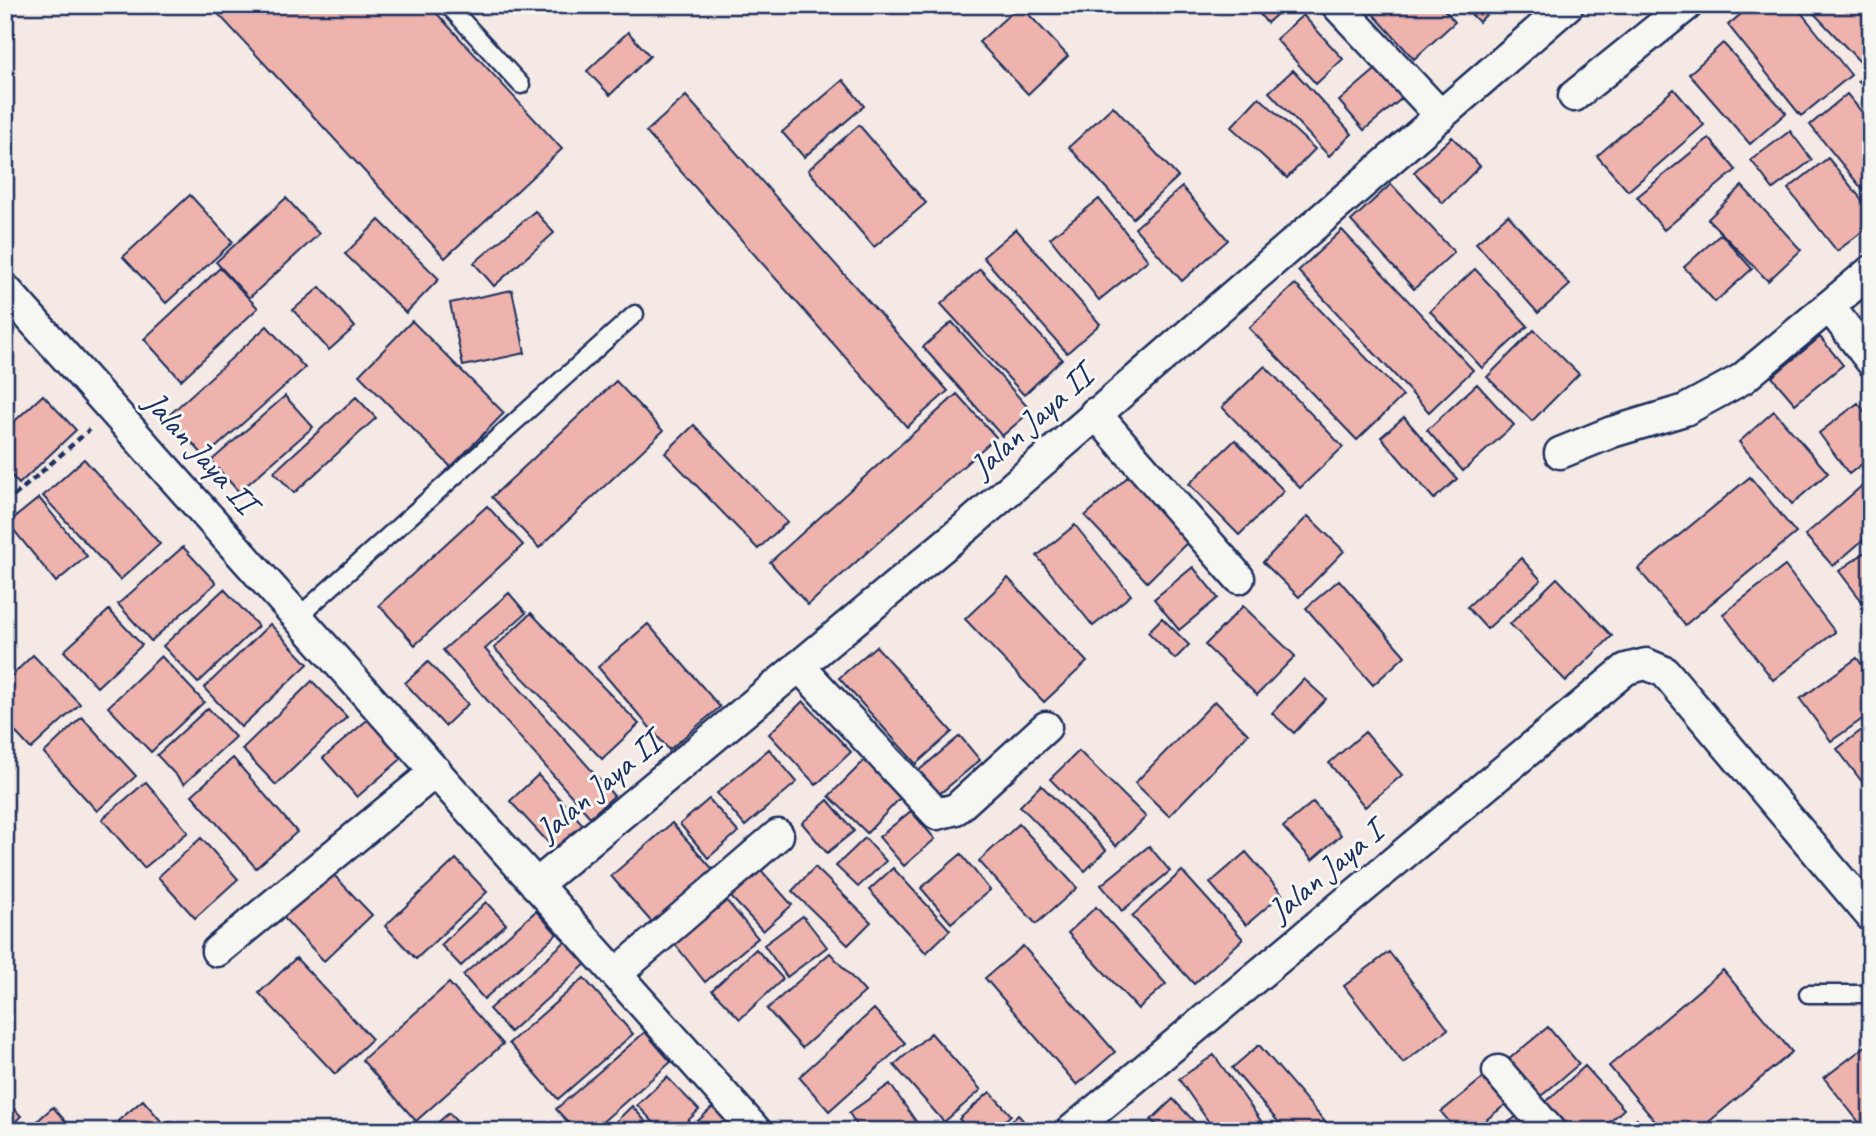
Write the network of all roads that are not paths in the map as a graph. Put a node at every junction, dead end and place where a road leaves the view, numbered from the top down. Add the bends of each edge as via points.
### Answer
1 (448, 5) edge
2 (1337, 5) edge
3 (1568, 5) edge
4 (1686, 5) edge
5 (521, 85) dead end
6 (1574, 96) dead end
7 (1441, 116) junction
8 (1871, 271) edge
9 (6, 292) edge
10 (1829, 306) junction
11 (635, 314) dead end
12 (1871, 361) edge
13 (1095, 413) junction
14 (1560, 453) dead end
15 (1239, 578) dead end
16 (298, 617) junction
17 (799, 666) junction
18 (1045, 727) dead end
19 (436, 771) junction
20 (778, 835) dead end
21 (536, 885) junction
22 (1871, 916) edge
23 (217, 951) dead end
24 (616, 974) junction
25 (1808, 994) dead end
26 (1871, 994) edge
27 (1498, 1071) dead end
28 (756, 1131) edge
29 (1071, 1131) edge
30 (1550, 1131) edge

1 - 5 lane
2 - 7 street
3 - 7 street, Jalan Jaya II
4 - 6 street
7 - 13 street, Jalan Jaya II
8 - 10 street
9 - 16 street, Jalan Jaya II
10 - 12 street
10 - 14 street via 1742,379 1685,410
11 - 16 lane
13 - 15 street
13 - 17 street, Jalan Jaya II
16 - 19 street, Jalan Jaya II
17 - 18 street via 937,814 956,809
17 - 21 street, Jalan Jaya II
19 - 21 street, Jalan Jaya II
19 - 23 street
20 - 24 street
21 - 24 street, Jalan Jaya II
22 - 29 street, Jalan Jaya I via 1665,672 1646,664 1626,668
24 - 28 street, Jalan Jaya II
25 - 26 lane
27 - 30 street

